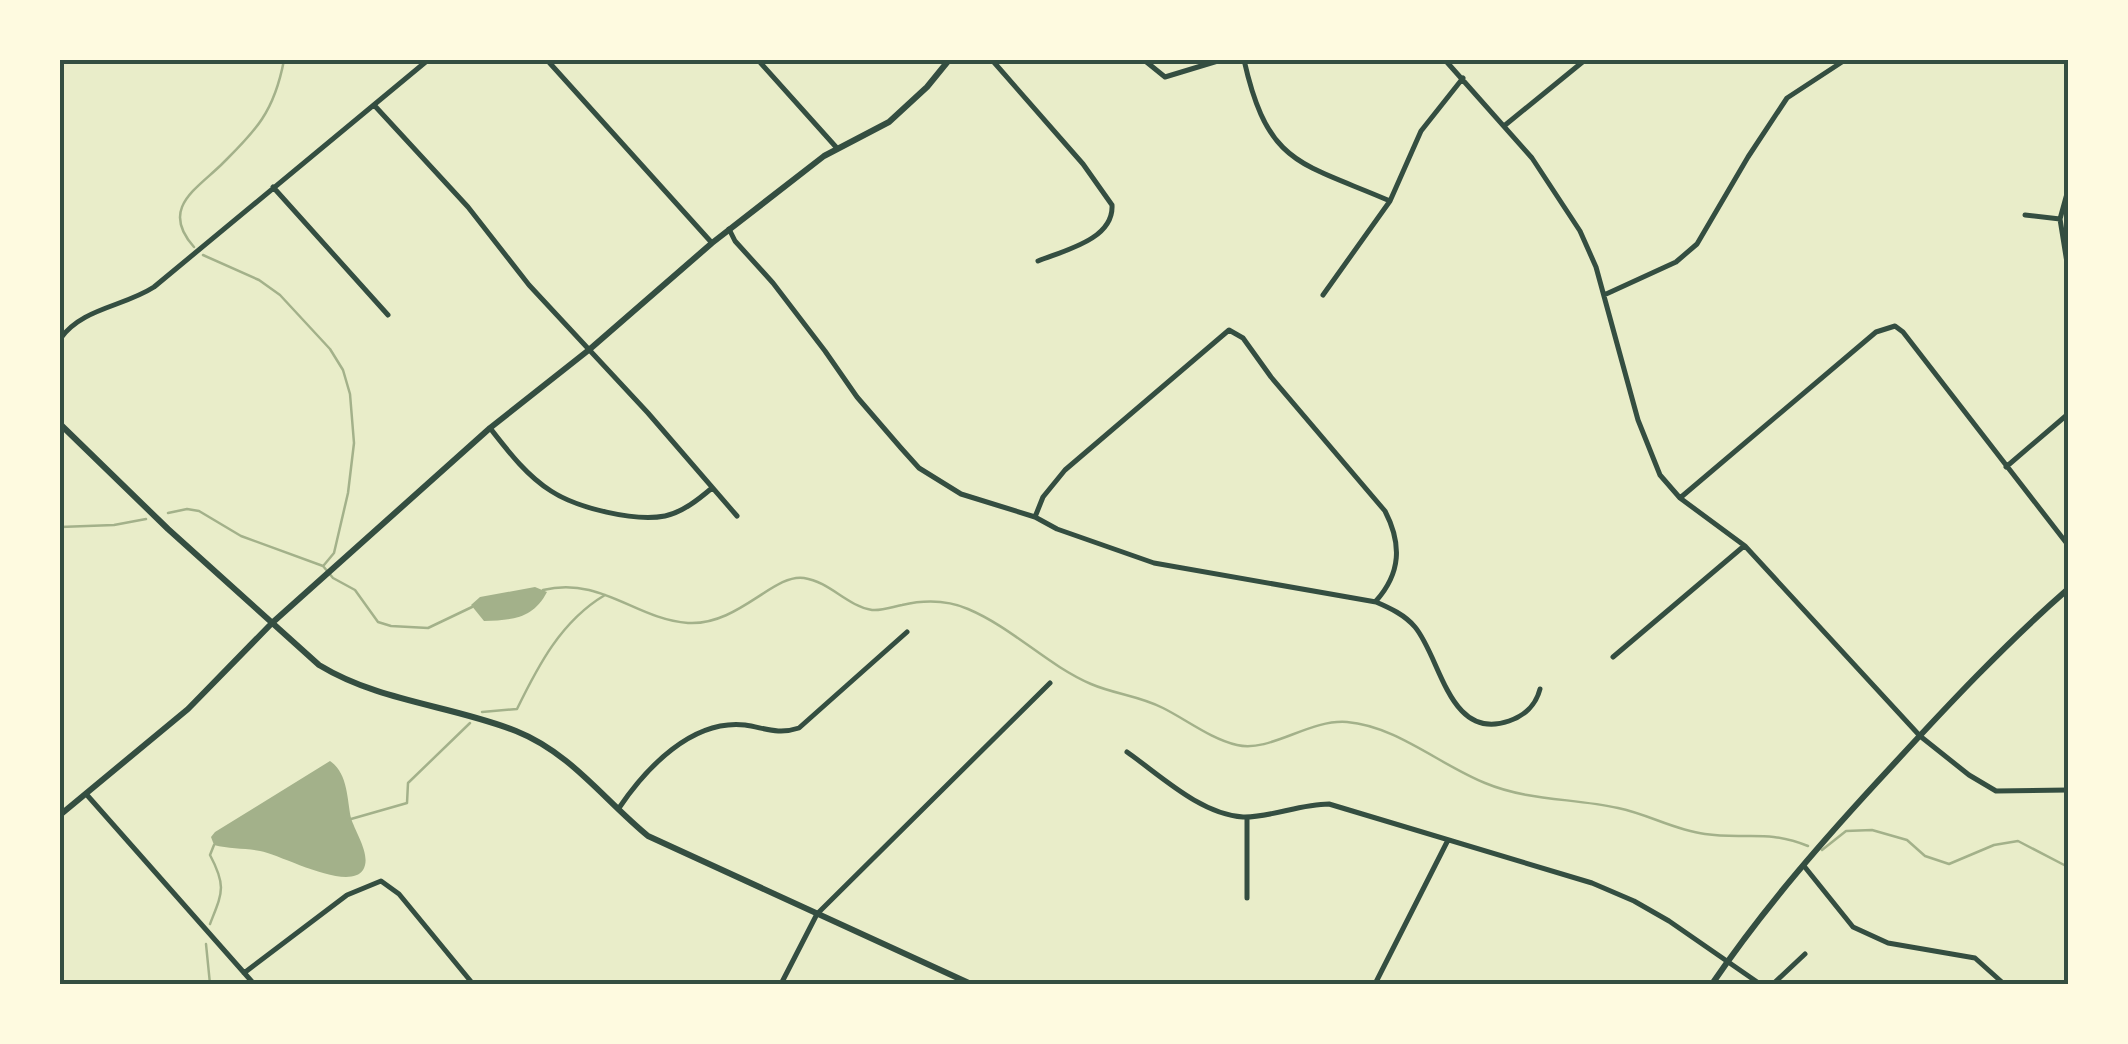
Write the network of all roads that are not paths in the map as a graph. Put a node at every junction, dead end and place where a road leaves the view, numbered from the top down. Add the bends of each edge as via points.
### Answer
1 (428, 60) edge
2 (547, 60) edge
3 (758, 60) edge
4 (949, 60) edge
5 (992, 60) edge
6 (1144, 60) edge
7 (1221, 60) edge
8 (1244, 60) edge
9 (1445, 60) edge
10 (1585, 60) edge
11 (1845, 60) edge
12 (1462, 78) junction
13 (374, 106) junction
14 (1504, 126) junction
15 (836, 147) junction
16 (274, 187) junction
17 (2068, 190) edge
18 (1390, 200) junction
19 (2025, 215) dead end
20 (2060, 219) junction
21 (729, 229) junction
22 (712, 242) junction
23 (1038, 261) dead end
24 (2068, 270) edge
25 (1323, 295) dead end
26 (1604, 295) junction
27 (388, 314) dead end
28 (60, 339) edge
29 (590, 349) junction
30 (2068, 414) edge
31 (60, 424) edge
32 (490, 428) junction
33 (2006, 467) junction
34 (713, 488) junction
35 (1680, 498) junction
36 (737, 516) dead end
37 (1035, 517) junction
38 (1745, 546) junction
39 (2068, 546) edge
40 (2068, 589) edge
41 (1376, 602) junction
42 (272, 622) junction
43 (906, 632) dead end
44 (1614, 658) dead end
45 (1050, 683) dead end
46 (1540, 689) dead end
47 (1920, 736) junction
48 (1127, 752) dead end
49 (2068, 790) edge
50 (87, 795) junction
51 (618, 811) junction
52 (60, 815) edge
53 (1247, 817) junction
54 (1449, 838) junction
55 (1802, 864) junction
56 (1247, 898) dead end
57 (816, 914) junction
58 (1805, 954) dead end
59 (1727, 962) junction
60 (244, 973) junction
61 (967, 983) edge
62 (254, 984) edge
63 (473, 984) edge
64 (782, 984) edge
65 (1374, 984) edge
66 (1712, 984) edge
67 (1760, 984) edge
68 (1773, 984) edge
69 (2004, 984) edge

1 - 13 street
2 - 22 street
3 - 15 street
4 - 15 street via 889,122
5 - 23 street via 1112,205 1097,233
6 - 7 street via 1165,76
8 - 18 street via 1263,122 1279,147
9 - 12 street
10 - 14 street
11 - 26 street via 1787,98 1697,244 1676,262
12 - 14 street
12 - 18 street via 1421,131
13 - 16 street
13 - 29 street
14 - 26 street via 1580,231
15 - 21 street
16 - 27 street
16 - 28 street via 154,287 80,319
17 - 20 street
18 - 25 street
19 - 20 street
20 - 24 street
21 - 22 street
21 - 37 street via 920,468 980,503
22 - 29 street
26 - 35 street via 1649,452
29 - 32 street
29 - 34 street
30 - 33 street
31 - 42 street
32 - 34 street via 518,464 577,504 669,516
32 - 42 street
33 - 35 street via 1895,326 1885,327
33 - 39 street
34 - 36 street
35 - 38 street
37 - 41 street via 1154,563
37 - 41 street via 1065,470 1229,330 1243,338 1385,512 1398,564
38 - 44 street
38 - 47 street
40 - 47 street
41 - 46 street via 1418,630 1450,696 1474,720 1511,720 1530,708
42 - 50 street via 188,709
42 - 51 street via 347,682 468,715 548,748
43 - 51 street via 799,728 726,725 695,734
45 - 57 street
47 - 49 street via 1996,791
47 - 55 street
48 - 53 street via 1215,811
50 - 52 street
50 - 60 street
51 - 57 street via 648,836
53 - 54 street via 1328,804
53 - 56 street
54 - 59 street via 1634,901
54 - 65 street
55 - 59 street
55 - 69 street via 1853,926 1888,942 1976,958
57 - 61 street
57 - 64 street
58 - 68 street
59 - 66 street
59 - 67 street
60 - 62 street
60 - 63 street via 347,895 385,882

